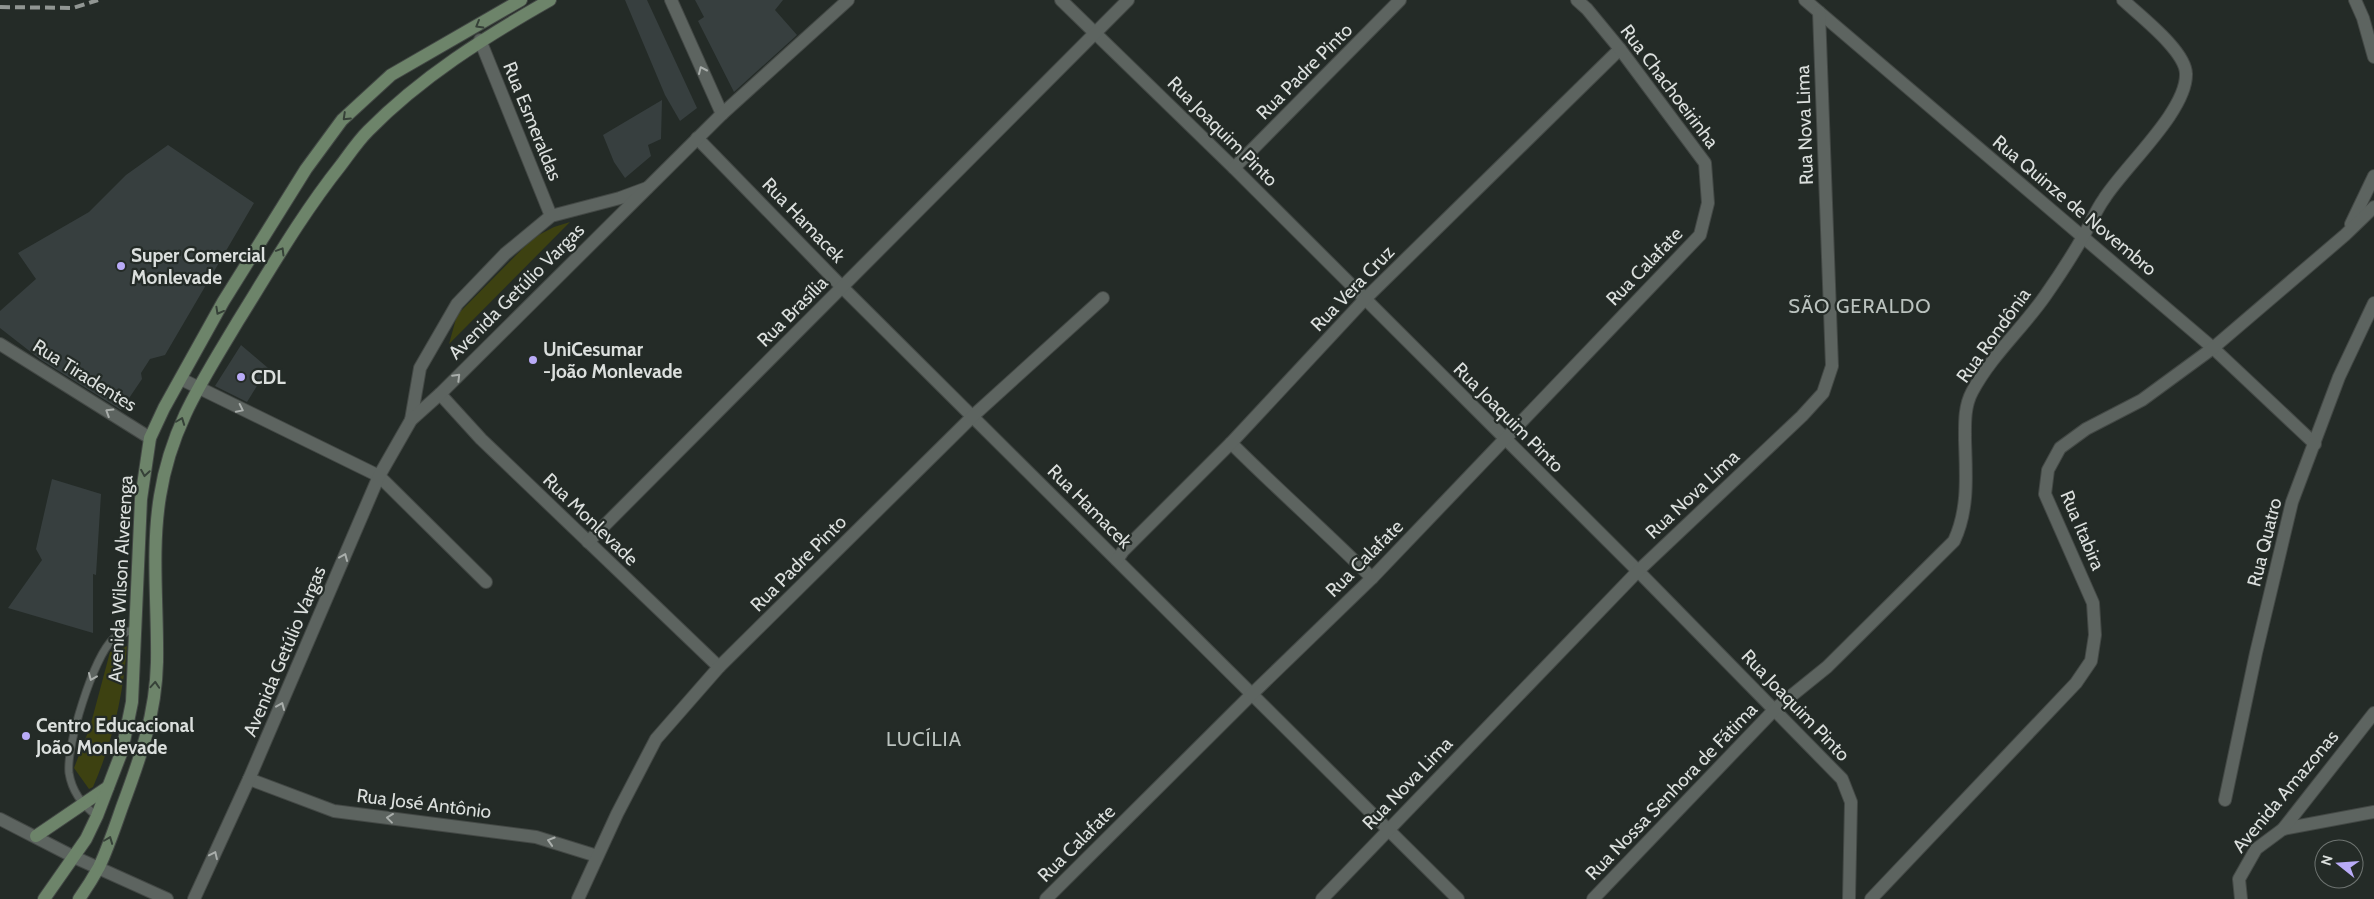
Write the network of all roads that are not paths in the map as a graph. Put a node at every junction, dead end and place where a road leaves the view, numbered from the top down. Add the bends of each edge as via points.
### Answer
1 (521, 0) edge
2 (550, 0) edge
3 (671, 0) edge
4 (848, 0) edge
5 (1061, 0) edge
6 (1128, 0) edge
7 (1400, 0) edge
8 (1577, 0) edge
9 (1805, 0) edge
10 (2124, 0) edge
11 (2355, 0) edge
12 (1591, 4) edge
13 (1819, 12) junction
14 (1096, 33) junction
15 (480, 40) junction
16 (1620, 49) junction
17 (2374, 57) edge
18 (722, 114) junction
19 (697, 138) junction
20 (1234, 168) junction
21 (2374, 176) edge
22 (647, 188) junction
23 (2374, 207) edge
24 (551, 216) junction
25 (1700, 235) joint
26 (2345, 235) junction
27 (2083, 237) junction
28 (842, 287) junction
29 (1103, 298) dead end
30 (1366, 299) junction
31 (2374, 303) edge
32 (0, 344) edge
33 (2213, 348) junction
34 (181, 379) junction
35 (197, 388) junction
36 (440, 394) junction
37 (974, 415) junction
38 (411, 420) junction
39 (150, 438) junction
40 (1504, 440) junction
41 (1231, 443) junction
42 (2316, 444) junction
43 (379, 476) junction
44 (588, 542) junction
45 (1117, 560) junction
46 (1638, 571) junction
47 (1372, 578) junction
48 (486, 582) dead end
49 (134, 629) junction
50 (719, 668) junction
51 (1252, 694) junction
52 (1775, 709) junction
53 (2374, 713) edge
54 (250, 779) junction
55 (108, 787) junction
56 (2225, 800) dead end
57 (82, 806) junction
58 (2374, 812) edge
59 (97, 816) junction
60 (0, 819) edge
61 (2283, 829) junction
62 (1389, 830) junction
63 (36, 836) junction
64 (598, 856) junction
65 (74, 857) junction
66 (98, 868) junction
67 (44, 899) edge
68 (79, 899) edge
69 (167, 899) edge
70 (194, 899) edge
71 (578, 899) edge
72 (1046, 899) edge
73 (1322, 899) edge
74 (1458, 899) edge
75 (1593, 899) edge
76 (1850, 899) edge
77 (1871, 899) edge
78 (2241, 899) edge

1 -> 34 main road, Avenida Wilson Alverenga via 391,75 342,120 306,169 223,302
2 - 15 main road, Avenida Wilson Alverenga
18 -> 3 street
4 - 18 street, Avenida Getúlio Vargas
5 - 14 street, Rua Joaquim Pinto
6 - 14 street, Rua Brasília
7 - 20 street, Rua Padre Pinto
8 - 12 street, Rua Chachoeirinha
9 - 13 street, Rua Quinze de Novembro
10 - 27 street, Rua Rondônia via 2179,53 2187,72 2176,105 2104,198
11 - 17 street
12 - 16 street, Rua Chachoeirinha
13 - 27 street, Rua Quinze de Novembro
13 - 46 street, Rua Nova Lima via 1832,366 1823,393 1802,416
14 - 20 street, Rua Joaquim Pinto
14 - 28 street, Rua Brasília
15 - 24 street, Rua Esmeraldas
35 -> 15 main road, Avenida Wilson Alverenga via 294,230 367,132 408,94
16 - 25 street, Rua Chachoeirinha via 1705,163 1708,203
16 - 30 street, Rua Vera Cruz
18 - 19 street, Avenida Getúlio Vargas
19 - 22 street, Avenida Getúlio Vargas
19 - 28 street, Rua Hamacek
20 - 30 street, Rua Joaquim Pinto
21 - 26 street, Rua Itabira
22 - 24 street, Avenida Getúlio Vargas
36 -> 22 street, Avenida Getúlio Vargas
23 - 26 street, Rua Itabira
24 - 38 street, Avenida Getúlio Vargas via 505,254 458,304 420,368
25 - 40 street, Rua Calafate
26 - 33 street, Rua Itabira
27 - 33 street, Rua Quinze de Novembro
27 - 52 street, Rua Rondônia via 2044,297 1993,360 1971,394 1965,416 1965,500 1962,524 1954,540 1827,667
28 - 37 street, Rua Hamacek
28 - 44 street, Rua Brasília
29 - 37 street, Rua Padre Pinto
30 - 40 street, Rua Joaquim Pinto
30 - 41 street, Rua Vera Cruz
31 - 42 street, Rua Quatro via 2339,377
39 -> 32 street, Rua Tiradentes
33 - 42 street, Rua Quinze de Novembro
33 - 77 street, Rua Itabira via 2142,400 2086,429 2060,448 2048,470 2045,494 2093,603 2095,635 2091,661 2076,684
34 - 35 street
34 - 39 main road, Avenida Wilson Alverenga
35 -> 43 street
66 -> 35 main road, Avenida Wilson Alverenga via 142,756 154,707 160,496 182,416
36 - 38 street, Avenida Getúlio Vargas
36 - 44 street, Rua Monlevade via 481,439
37 - 45 street, Rua Hamacek
37 - 50 street, Rua Padre Pinto
38 - 43 street, Avenida Getúlio Vargas
39 -> 49 main road, Avenida Wilson Alverenga via 140,500
40 - 46 street, Rua Joaquim Pinto
40 - 47 street, Rua Calafate
41 - 45 street, Rua Vera Cruz
41 - 47 street
42 - 56 street, Rua Quatro via 2292,502
43 - 48 street
54 -> 43 street, Avenida Getúlio Vargas
44 - 50 street, Rua Monlevade
45 - 51 street, Rua Hamacek
46 - 52 street, Rua Joaquim Pinto
46 - 62 street, Rua Nova Lima
47 - 51 street, Rua Calafate
49 - 55 main road, Avenida Wilson Alverenga via 132,702 122,751
49 -> 57 lane via 114,638 102,655 90,680 71,743 69,772
50 - 64 street, Rua Padre Pinto via 656,739
51 - 62 street, Rua Hamacek
51 - 72 street, Rua Calafate
52 - 75 street, Rua Nossa Senhora de Fátima
52 - 76 street, Rua Joaquim Pinto via 1842,779 1851,802
53 - 61 street, Avenida Amazonas
64 -> 54 street, Rua José Antônio via 536,837 334,811
70 -> 54 street, Avenida Getúlio Vargas
55 - 57 main road
55 - 59 main road, Avenida Wilson Alverenga
57 - 59 lane
57 - 63 main road
58 - 61 street
59 - 65 main road, Avenida Wilson Alverenga
60 - 63 street
61 - 78 street, Avenida Amazonas via 2256,849 2239,879
62 - 73 street, Rua Nova Lima
62 - 74 street, Rua Hamacek
63 - 65 street
64 - 71 street, Rua Padre Pinto
65 - 66 street
65 - 67 main road, Avenida Wilson Alverenga
66 - 68 main road, Avenida Wilson Alverenga
66 - 69 street

